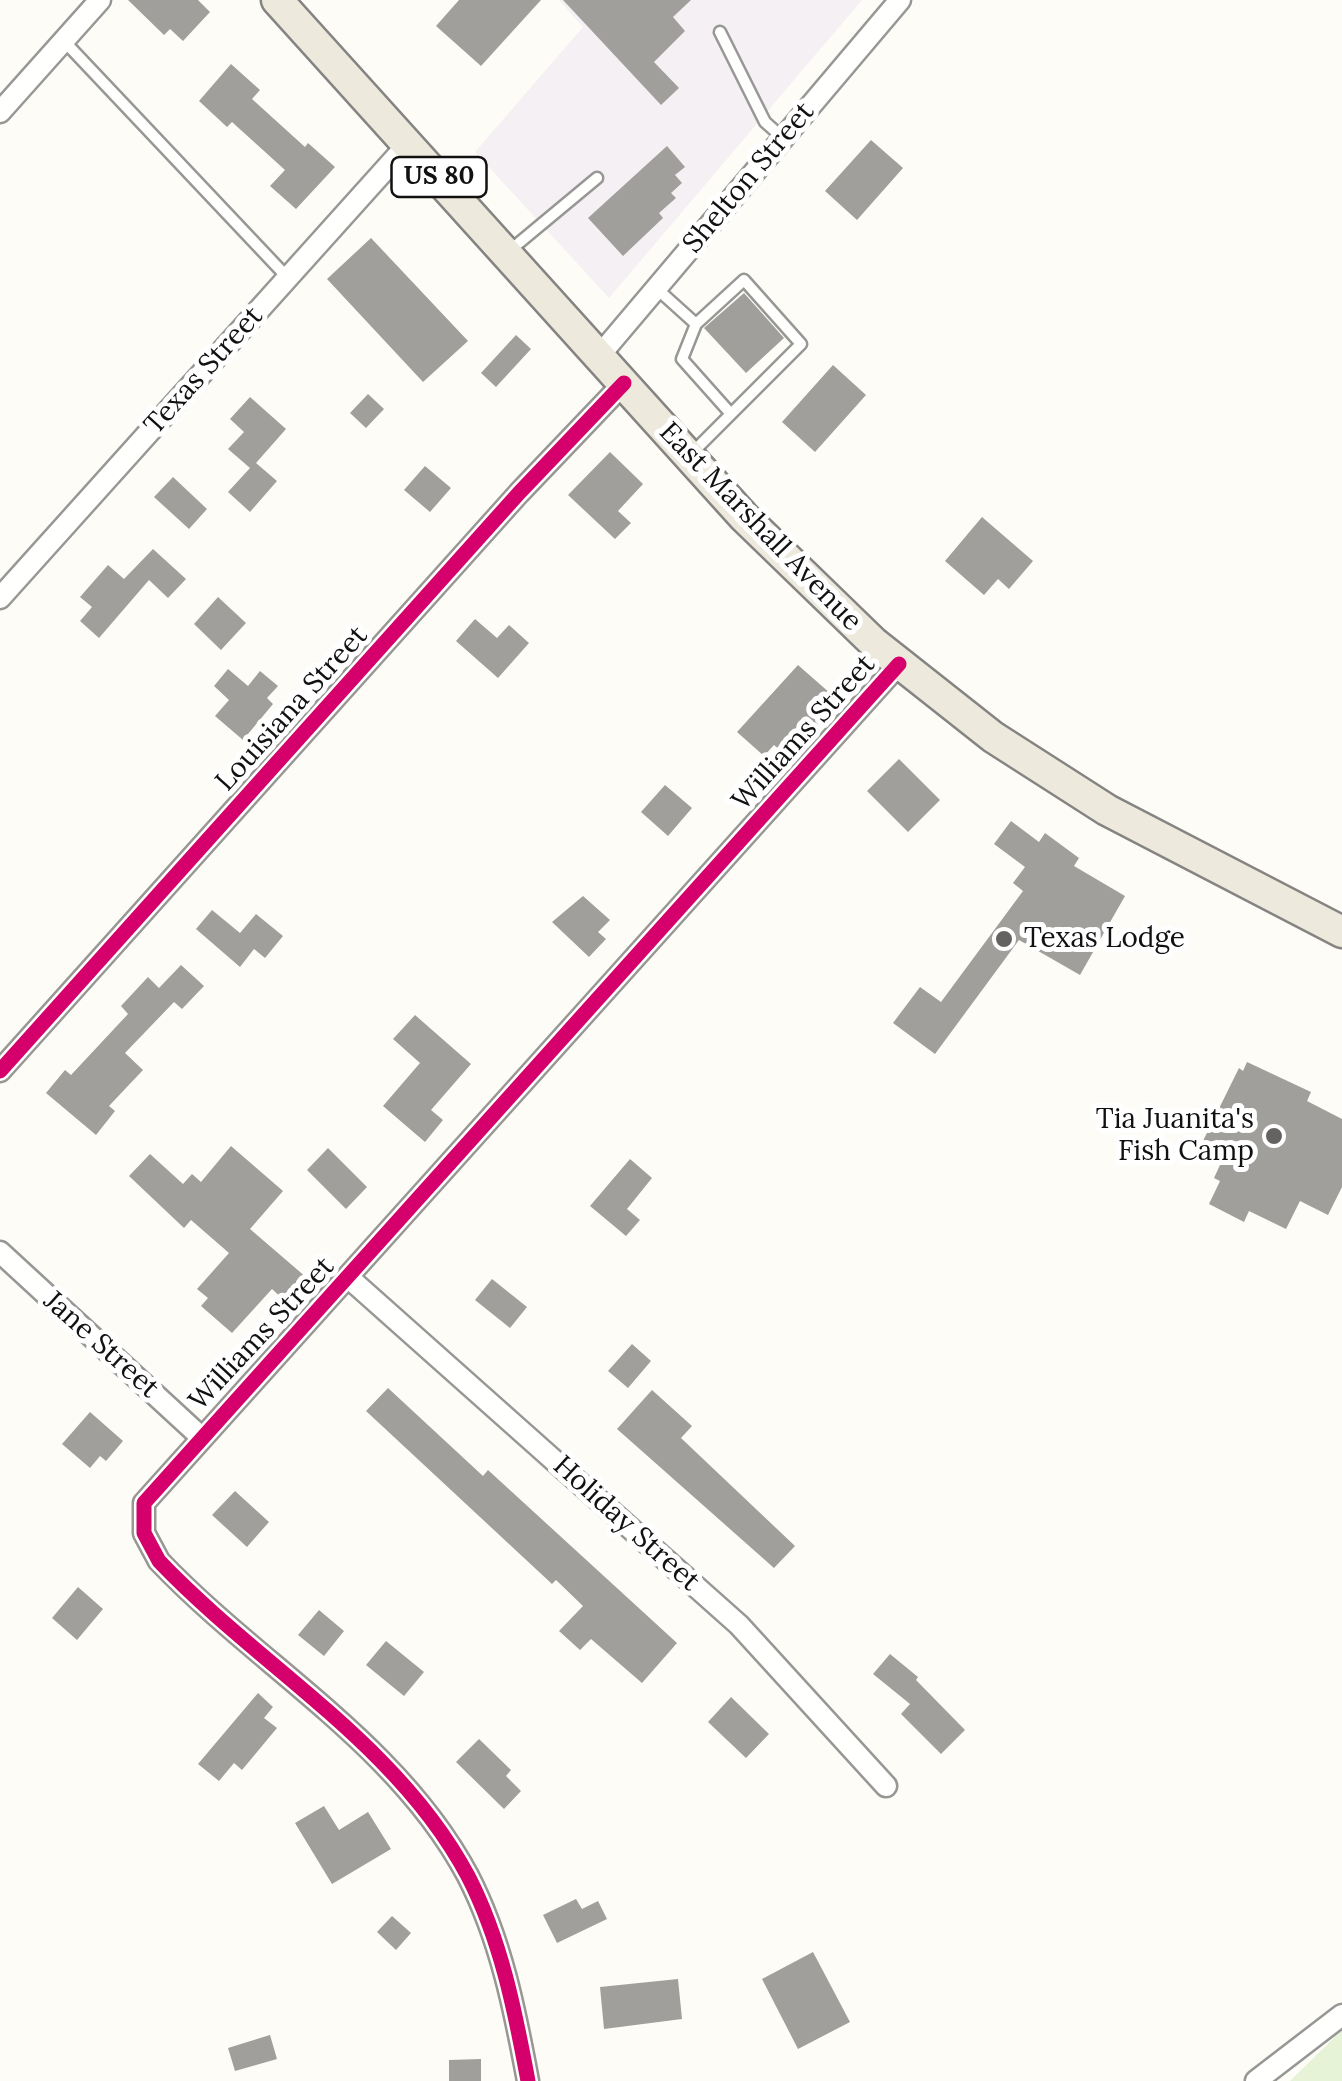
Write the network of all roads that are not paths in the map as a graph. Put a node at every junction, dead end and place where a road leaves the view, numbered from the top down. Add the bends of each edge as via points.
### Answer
1 (100, 0) edge
2 (277, 0) edge
3 (900, 0) edge
4 (720, 32) dead end
5 (64, 42) junction
6 (0, 112) edge
7 (783, 138) junction
8 (408, 144) junction
9 (598, 178) dead end
10 (508, 252) junction
11 (287, 277) junction
12 (656, 288) junction
13 (696, 324) junction
14 (599, 356) junction
15 (624, 383) junction
16 (730, 414) junction
17 (689, 456) junction
18 (0, 598) edge
19 (899, 664) junction
20 (1342, 932) edge
21 (0, 1072) edge
22 (0, 1252) edge
23 (349, 1278) junction
24 (201, 1436) junction
25 (886, 1786) dead end
26 (1342, 2016) edge
27 (528, 2081) edge
28 (1256, 2081) edge

1 - 5 street
2 - 8 main road, East Marshall Avenue / US 80
3 - 7 street, Shelton Street
4 - 7 lane via 764,122
5 - 6 street
5 - 11 lane
7 - 12 street, Shelton Street
8 - 10 main road, East Marshall Avenue / US 80
8 - 11 street, Texas Street
9 - 10 lane
10 - 14 main road, East Marshall Avenue / US 80
11 - 18 street, Texas Street
12 - 13 lane
12 - 14 street, Shelton Street
13 - 16 lane via 682,360
13 - 16 lane via 744,280 802,344
14 - 15 main road, East Marshall Avenue / US 80
15 - 17 main road, East Marshall Avenue / US 80
15 - 21 street, Louisiana Street
16 - 17 lane
17 - 19 main road, East Marshall Avenue / US 80 via 808,582
19 - 20 main road, East Marshall Avenue / US 80 via 994,737 1107,810
19 - 23 street, Williams Street
22 - 24 street, Jane Street
23 - 24 street, Williams Street
23 - 25 street, Holiday Street via 739,1625
24 - 27 street, Williams Street via 148,1494 142,1513 147,1543 166,1569 382,1762 433,1822 468,1877 498,1950
26 - 28 street

